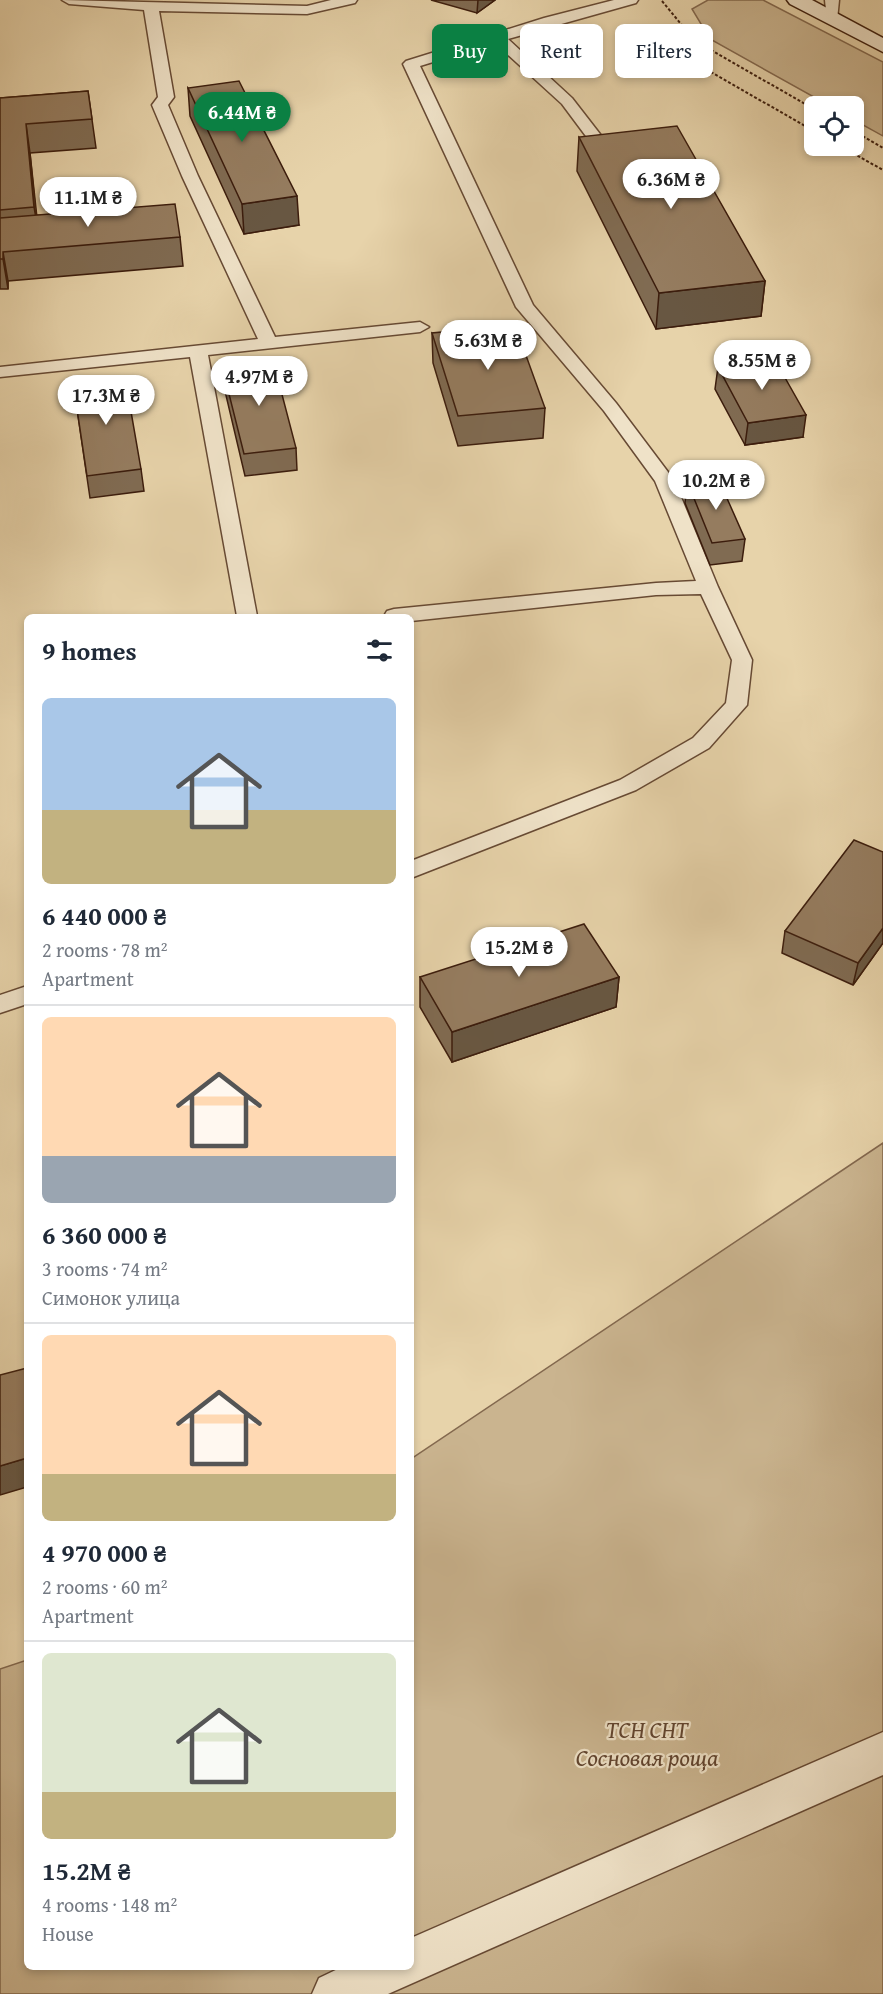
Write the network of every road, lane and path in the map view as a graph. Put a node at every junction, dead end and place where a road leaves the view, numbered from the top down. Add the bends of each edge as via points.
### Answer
1 (69, 0) edge
2 (350, 0) edge
3 (631, 0) edge
4 (661, 0) edge
5 (797, 0) edge
6 (152, 6) junction
7 (832, 9) edge
8 (508, 35) edge
9 (883, 46) edge
10 (508, 47) edge
11 (432, 58) edge
12 (713, 73) edge
13 (804, 103) edge
14 (804, 125) edge
15 (864, 137) edge
16 (883, 148) edge
17 (609, 156) edge
18 (858, 156) edge
19 (883, 170) edge
20 (420, 327) dead end
21 (269, 344) junction
22 (198, 352) junction
23 (0, 372) edge
24 (708, 587) junction
25 (247, 614) edge
26 (413, 614) edge
27 (414, 869) edge
28 (24, 996) edge
29 (0, 1004) edge
30 (883, 1753) edge
31 (414, 1960) edge

1 - 6 lane
2 - 6 lane via 307,10
3 - 8 lane
4 - 13 path via 695,41
5 - 7 street
6 - 21 lane via 166,97 160,105
7 - 9 street
10 - 17 lane via 567,100
11 - 24 lane via 411,64 525,307 610,406 664,480
12 - 14 path
15 - 16 path
18 - 19 path
20 - 21 lane
21 - 22 lane
22 - 23 lane
22 - 25 lane
24 - 26 lane
24 - 27 lane via 742,660 736,705 701,743 628,785
28 - 29 lane
30 - 31 street

